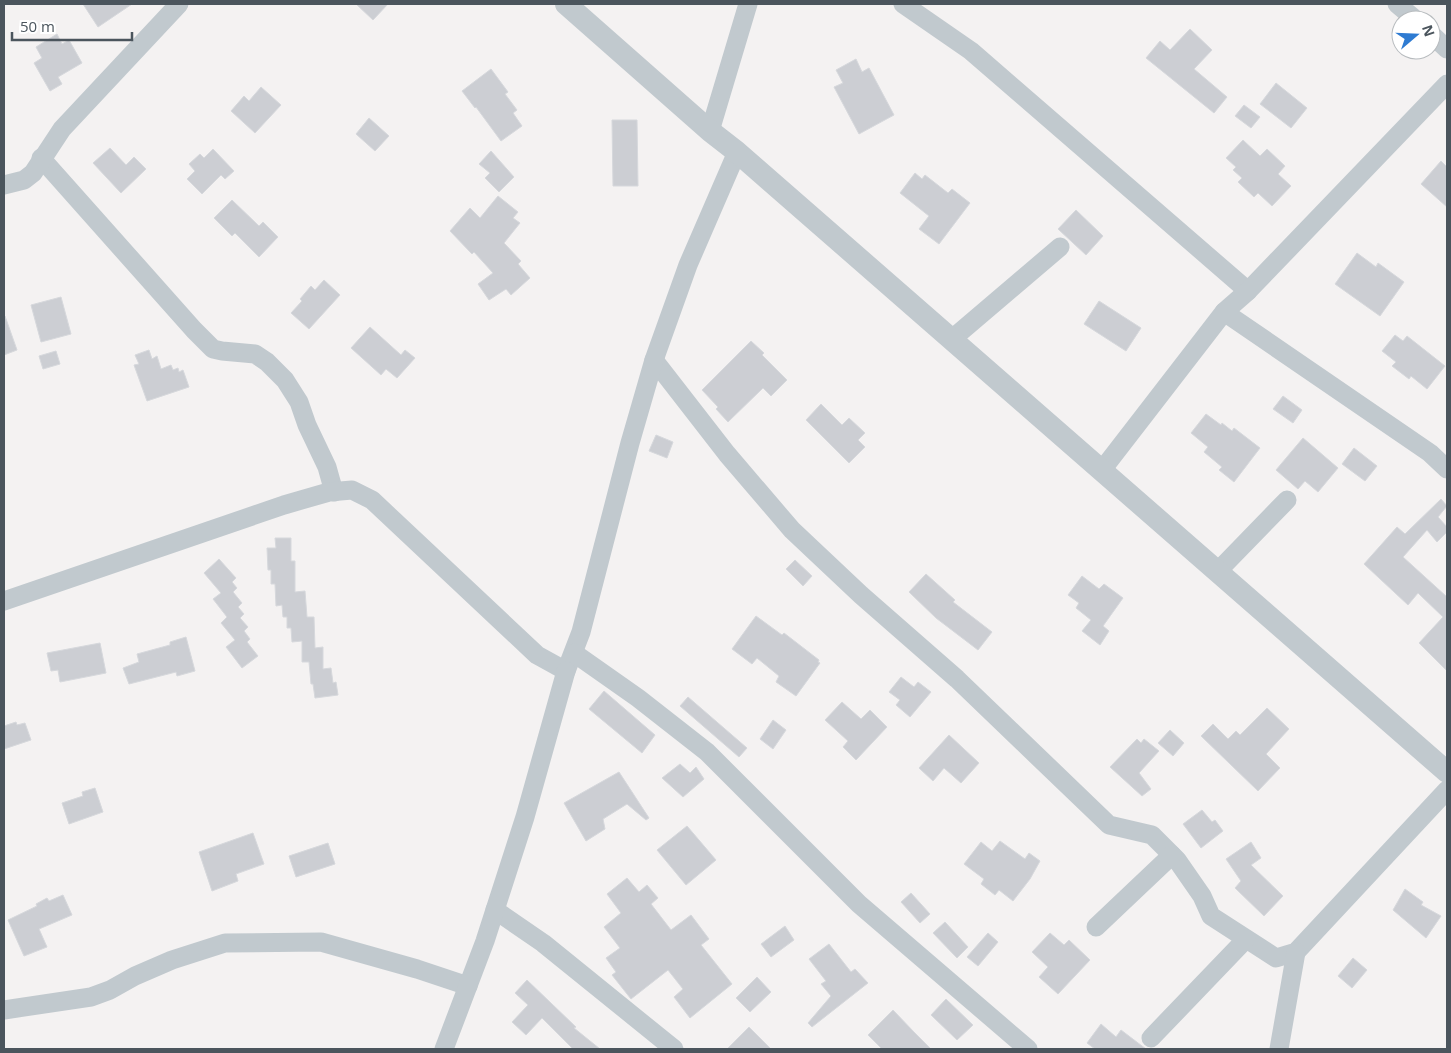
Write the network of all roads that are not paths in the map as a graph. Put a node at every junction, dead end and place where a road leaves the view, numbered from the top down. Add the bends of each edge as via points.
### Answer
1 (179, 4) edge
2 (566, 4) edge
3 (748, 4) edge
4 (903, 4) edge
5 (1447, 84) edge
6 (710, 132) junction
7 (737, 152) junction
8 (41, 158) junction
9 (4, 185) edge
10 (1060, 247) dead end
11 (1248, 291) junction
12 (1224, 312) junction
13 (952, 339) junction
14 (654, 360) junction
15 (1447, 469) edge
16 (1102, 470) junction
17 (334, 492) junction
18 (1288, 500) dead end
19 (1218, 571) junction
20 (4, 601) edge
21 (574, 652) junction
22 (566, 671) junction
23 (1447, 772) edge
24 (1447, 790) edge
25 (1172, 855) junction
26 (495, 910) junction
27 (1096, 927) dead end
28 (1246, 939) junction
29 (1296, 952) junction
30 (468, 986) junction
31 (4, 1010) edge
32 (1151, 1038) dead end
33 (444, 1049) edge
34 (674, 1049) edge
35 (1028, 1049) edge
36 (1279, 1049) edge

1 - 8 street via 62,130
2 - 6 street
3 - 6 street
4 - 11 street via 971,51
5 - 11 street
6 - 7 street
7 - 13 street
7 - 14 street via 688,265
8 - 9 street via 24,180
8 - 17 street via 213,349 255,354 285,380 299,402 327,467
10 - 13 street
11 - 12 street
12 - 15 street via 1430,452
12 - 16 street
13 - 16 street
14 - 21 street
14 - 25 street via 727,454 792,530 957,679 1109,824 1152,834
16 - 19 street
17 - 20 street via 284,505
17 - 22 street via 352,490 372,500 537,655
18 - 19 street
19 - 23 street
21 - 22 street
21 - 35 street via 707,752 859,904
22 - 26 street
24 - 29 street
25 - 27 street
25 - 28 street via 1202,896 1211,916
26 - 30 street
26 - 34 street via 574,967
28 - 29 street via 1276,958
28 - 32 street
29 - 36 street
30 - 31 street via 322,942 225,943 172,960 92,996
30 - 33 street

